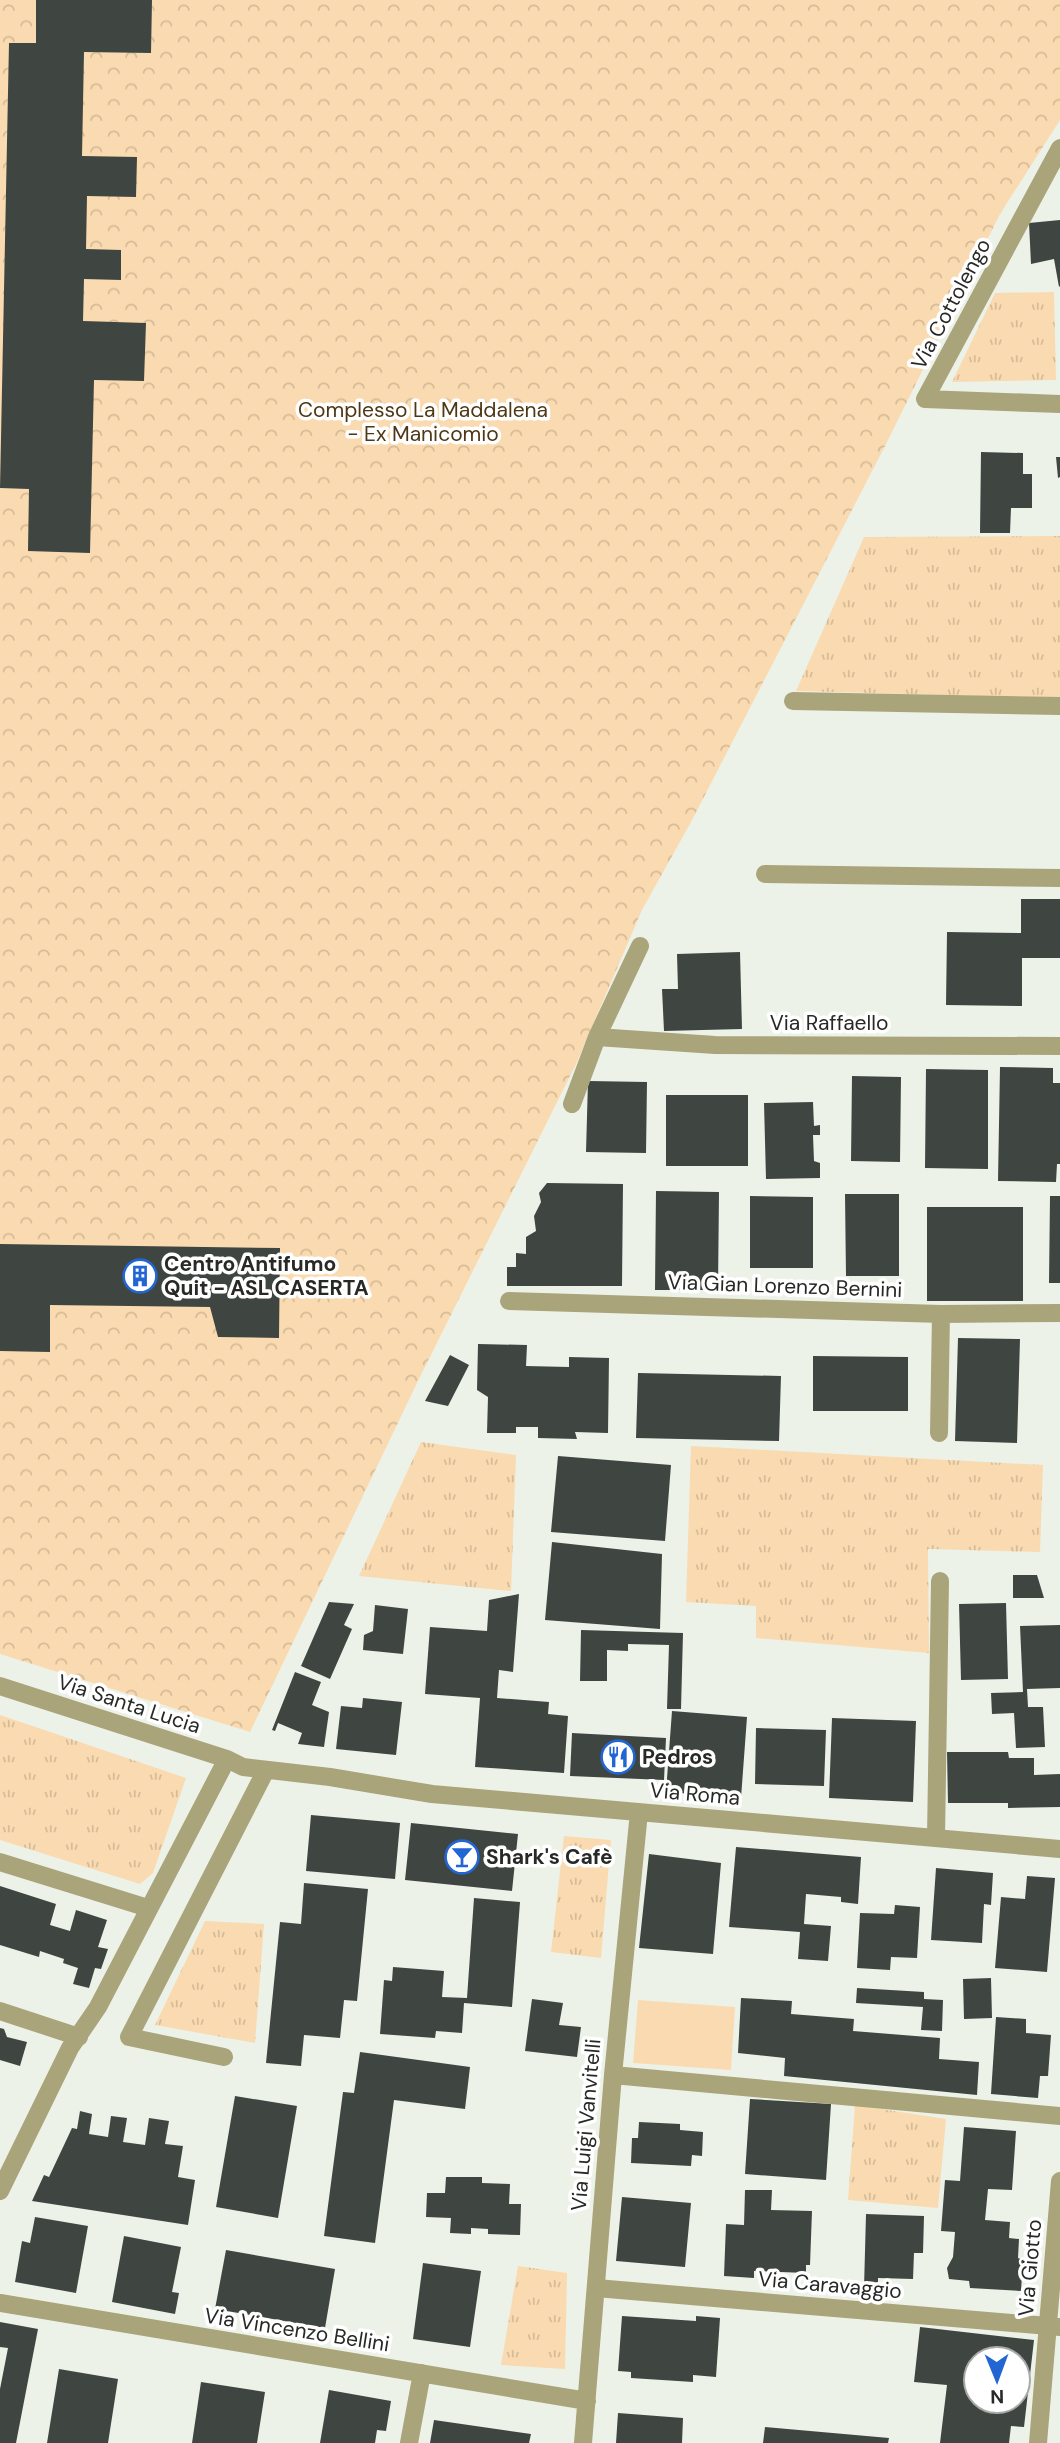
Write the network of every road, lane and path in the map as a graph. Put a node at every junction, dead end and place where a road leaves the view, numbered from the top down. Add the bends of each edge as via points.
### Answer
1 (1060, 148) edge
2 (1060, 404) edge
3 (793, 701) dead end
4 (1060, 706) edge
5 (765, 874) dead end
6 (1060, 878) edge
7 (640, 946) dead end
8 (597, 1037) junction
9 (1060, 1046) edge
10 (572, 1104) dead end
11 (509, 1301) dead end
12 (1060, 1313) edge
13 (941, 1314) junction
14 (939, 1433) dead end
15 (940, 1581) dead end
16 (0, 1686) edge
17 (227, 1759) junction
18 (243, 1767) joint
19 (266, 1770) junction
20 (639, 1812) junction
21 (936, 1838) junction
22 (1060, 1849) edge
23 (0, 1862) edge
24 (148, 1908) junction
25 (0, 2011) edge
26 (79, 2037) junction
27 (224, 2057) dead end
28 (613, 2075) junction
29 (1060, 2116) edge
30 (1060, 2181) edge
31 (0, 2191) edge
32 (596, 2287) junction
33 (0, 2303) edge
34 (1054, 2326) edge
35 (422, 2373) junction
36 (587, 2401) junction
37 (409, 2443) edge
38 (583, 2443) edge
39 (1038, 2443) edge

1 - 2 street, Via Cottolengo via 925,399
3 - 4 street
5 - 6 street
7 - 8 street
8 - 9 street, Via Raffaello via 715,1045
8 - 10 street
11 - 13 street, Via Gian Lorenzo Bernini
12 - 13 street, Via Gian Lorenzo Bernini
13 - 14 street
15 - 21 street
16 - 17 street, Via Santa Lucia
17 - 18 street, Via Santa Lucia
17 - 24 street
18 - 19 street, Via Roma
19 - 20 street, Via Roma via 432,1794
19 - 27 street via 128,2037
20 - 21 street, Via Roma
20 - 28 street, Via Luigi Vanvitelli
21 - 22 street, Via Roma
23 - 24 street
24 - 26 street
25 - 26 street
26 - 31 street
28 - 29 street
28 - 32 street, Via Luigi Vanvitelli
30 - 34 street, Via Giotto
32 - 34 street, Via Caravaggio
32 - 36 street, Via Luigi Vanvitelli
33 - 35 street, Via Vincenzo Bellini
34 - 39 street, Via Giotto
35 - 36 street, Via Vincenzo Bellini
35 - 37 street
36 - 38 street, Via Luigi Vanvitelli

